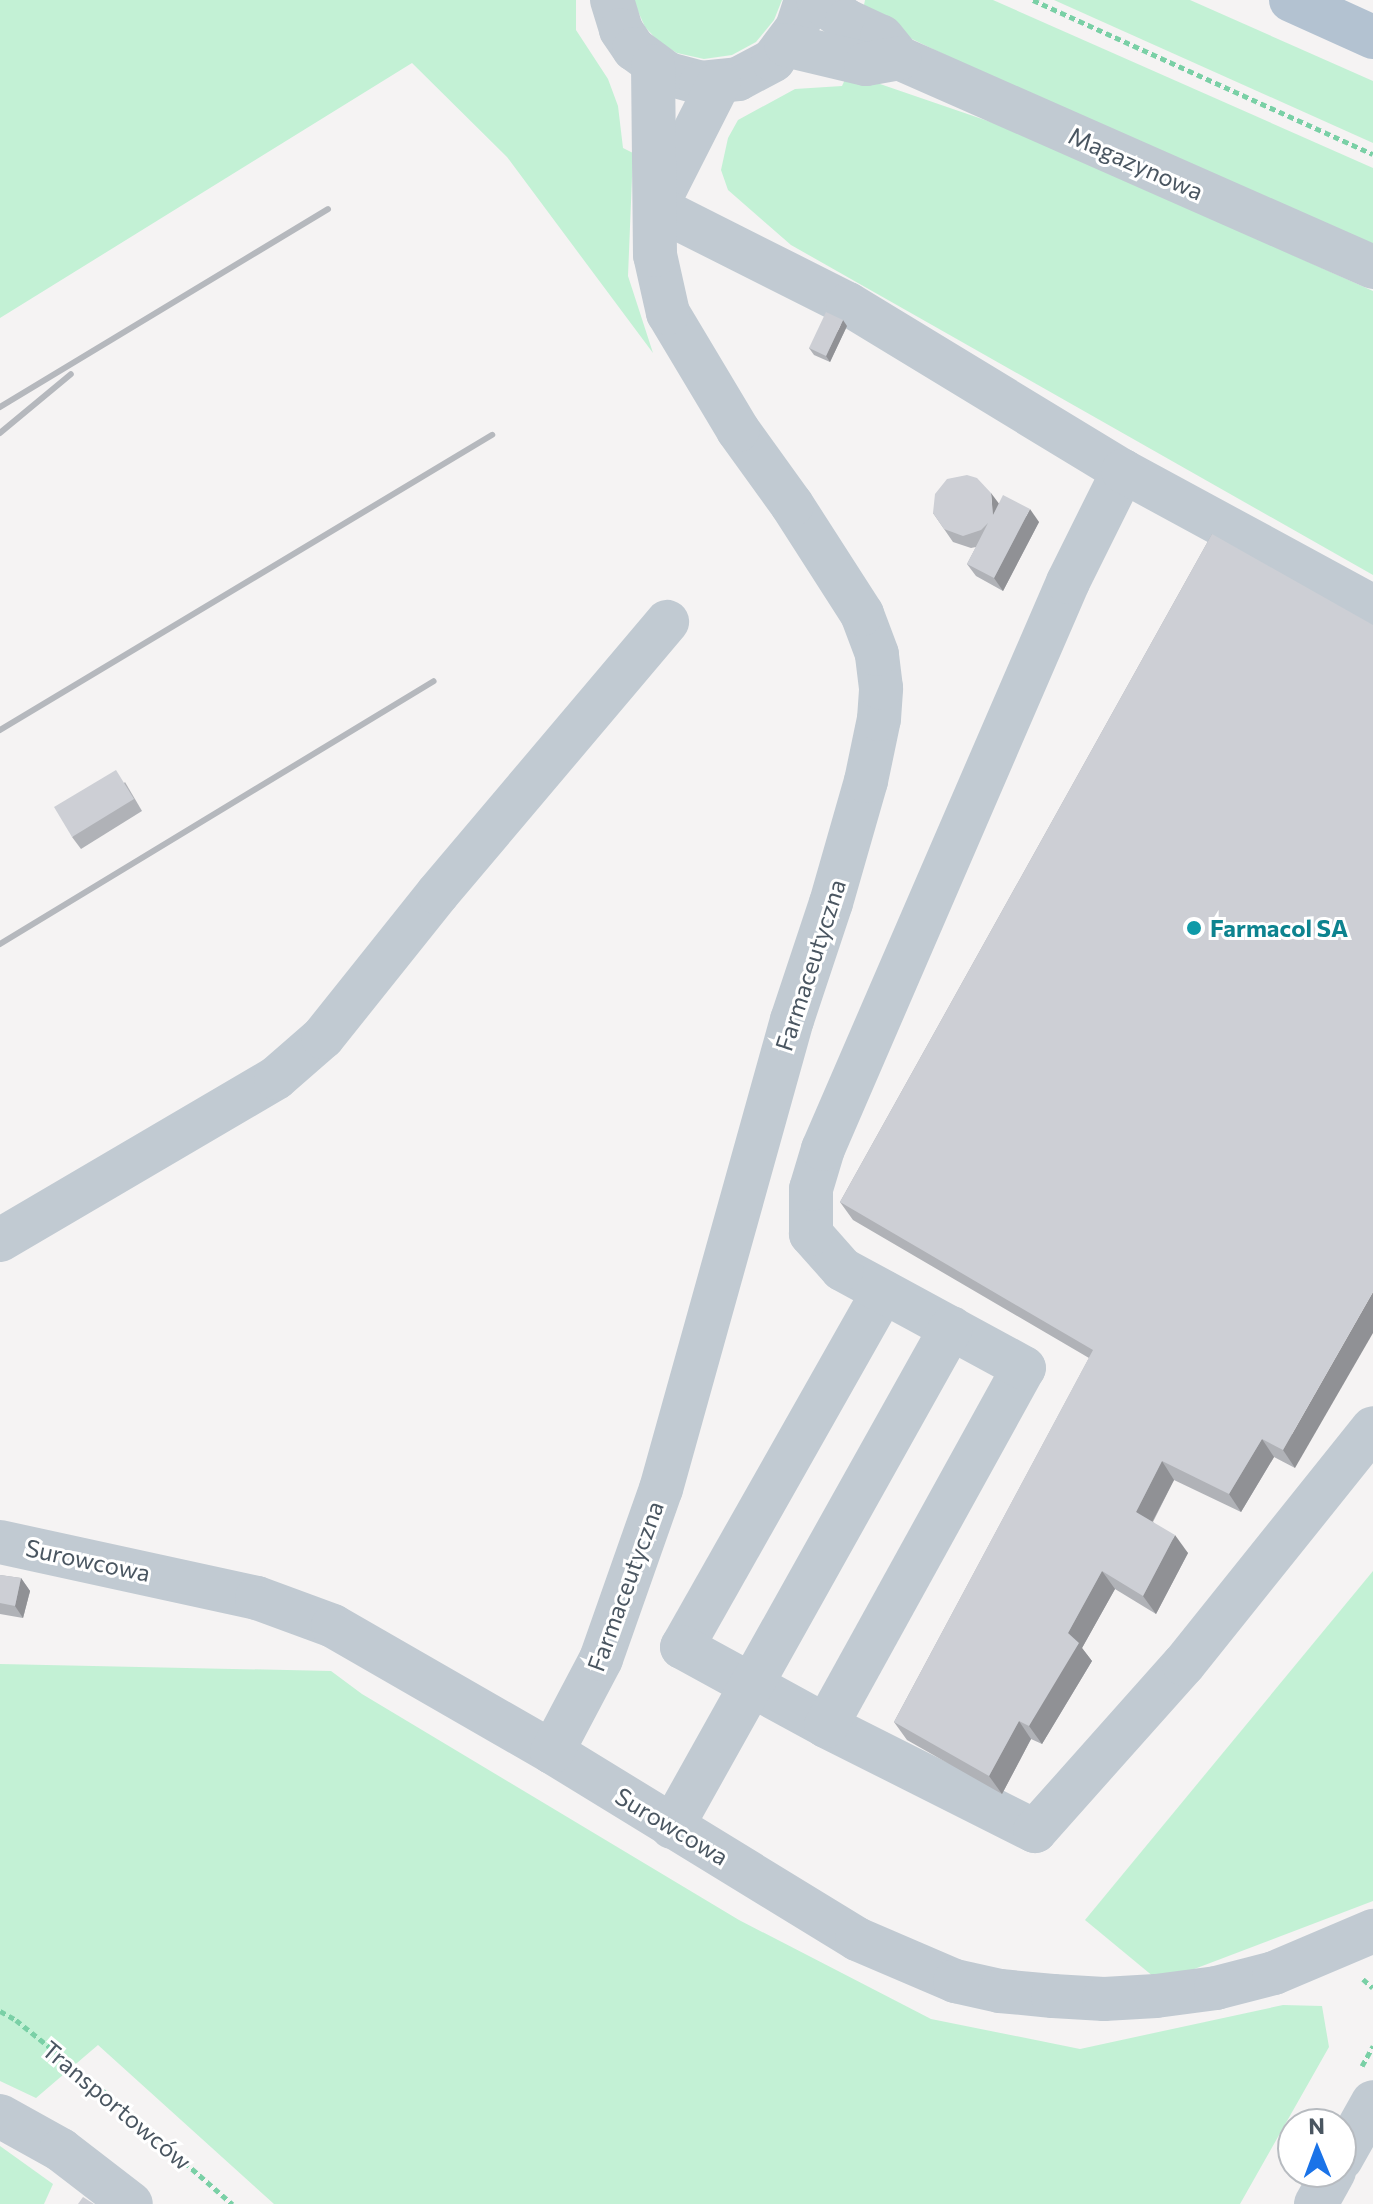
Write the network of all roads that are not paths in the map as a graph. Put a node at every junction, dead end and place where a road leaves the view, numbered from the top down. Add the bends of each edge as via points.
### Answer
1 (612, 0) edge
2 (806, 0) edge
3 (818, 0) edge
4 (1291, 0) edge
5 (1373, 37) edge
6 (786, 45) junction
7 (899, 58) junction
8 (653, 66) junction
9 (719, 83) junction
10 (655, 207) junction
11 (1373, 267) edge
12 (1123, 471) junction
13 (1373, 607) edge
14 (667, 622) dead end
15 (0, 1240) edge
16 (883, 1292) junction
17 (951, 1328) junction
18 (1373, 1428) edge
19 (0, 1542) edge
20 (753, 1686) junction
21 (826, 1726) junction
22 (552, 1752) junction
23 (672, 1827) junction
24 (1368, 1941) edge
25 (1373, 2102) edge
26 (0, 2116) edge
27 (1357, 2139) edge
28 (131, 2204) edge

1 - 8 street via 621,30
2 - 6 street
3 - 7 street, Magazynowa via 882,37
4 - 5 main road
6 - 7 street via 866,64
6 - 9 street via 757,71
7 - 11 street, Magazynowa
8 - 9 street via 684,80
8 - 10 street, Farmaceutyczna
9 - 10 street, Farmaceutyczna
10 - 12 street via 848,304
10 - 22 street, Farmaceutyczna via 655,255 668,313 738,430 862,614 877,654 879,719 866,781 792,1020 661,1489 601,1659
12 - 13 street
12 - 16 street via 1068,582 823,1149 811,1189 811,1234 842,1269
14 - 15 street via 323,1037 276,1078
16 - 17 street
16 - 20 street via 682,1647
17 - 20 street
17 - 21 street via 1024,1368
18 - 21 street via 1184,1664 1035,1831
19 - 22 street, Surowcowa via 257,1598 333,1626
20 - 21 street
20 - 23 street
22 - 23 street, Surowcowa
23 - 24 street, Surowcowa via 857,1939 955,1981 1000,1991 1104,1999 1216,1988
25 - 27 street
26 - 28 street via 61,2150

